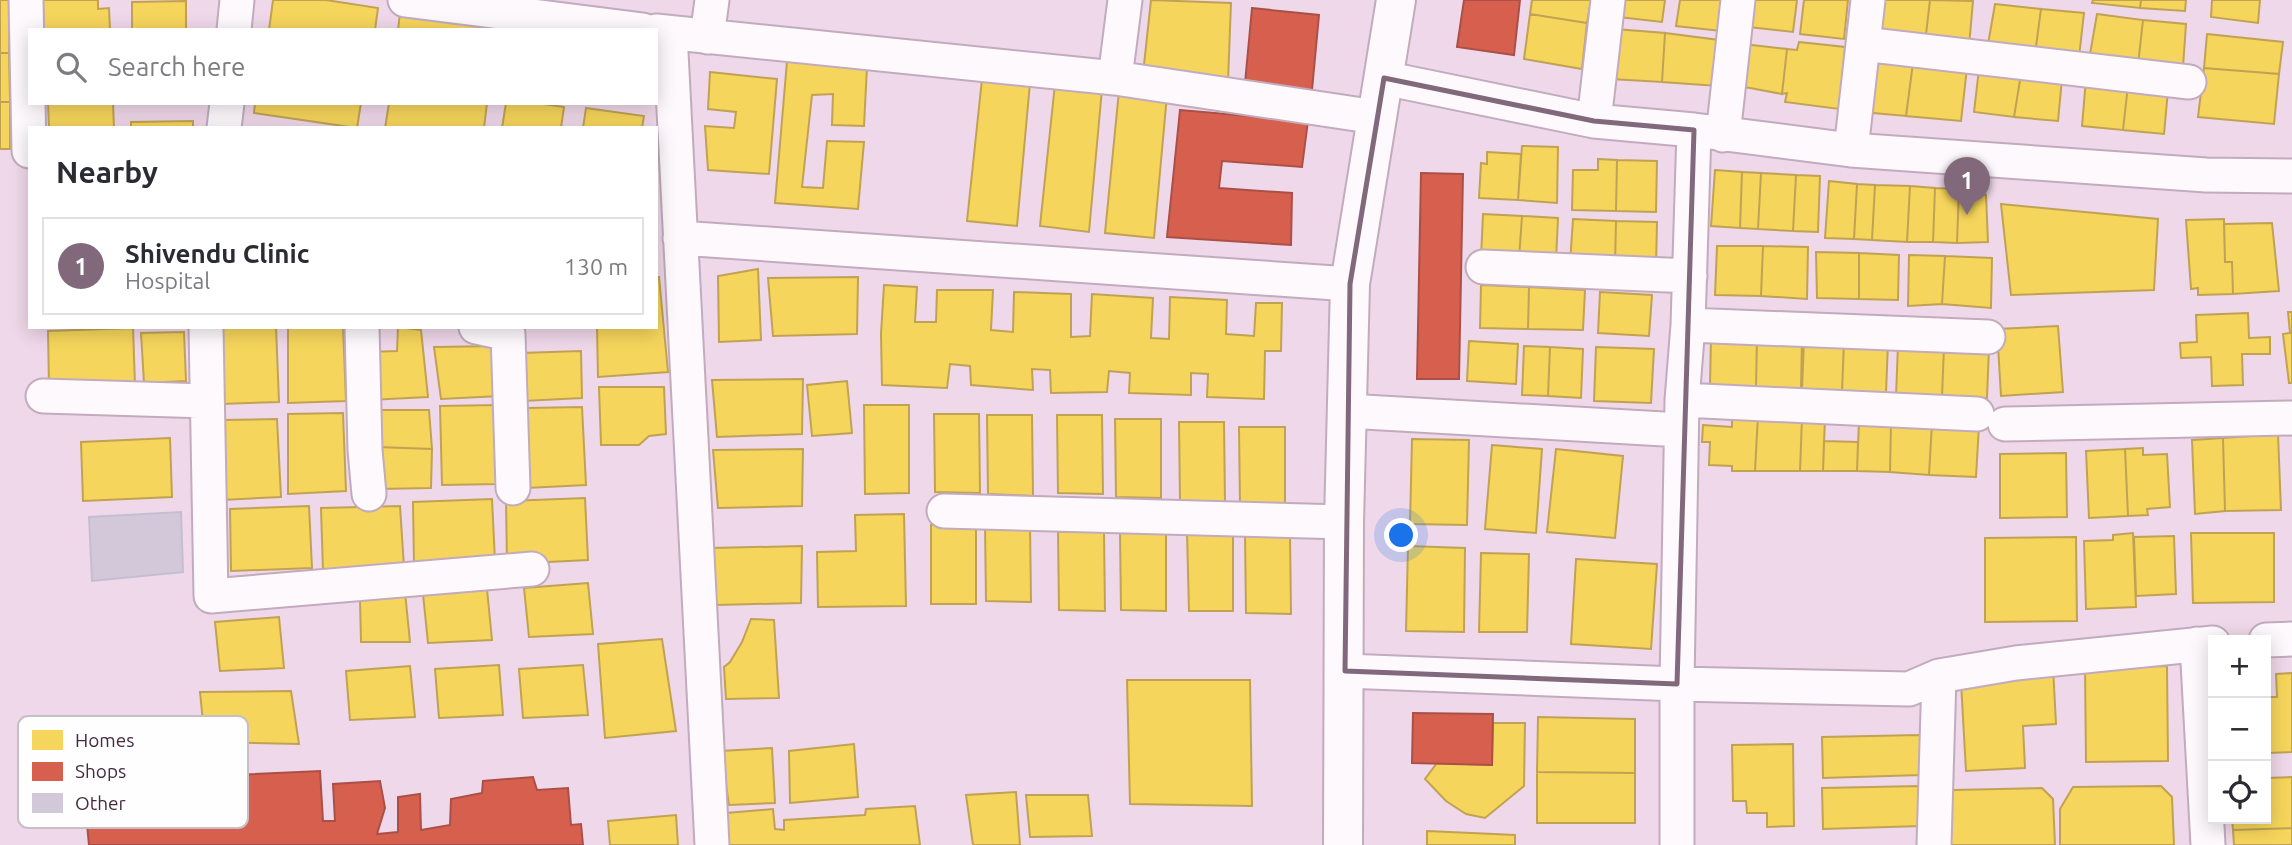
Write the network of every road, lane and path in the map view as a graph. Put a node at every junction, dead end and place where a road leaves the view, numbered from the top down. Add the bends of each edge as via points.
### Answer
1 (26, 0) edge
2 (237, 0) edge
3 (405, 0) edge
4 (712, 0) edge
5 (1125, 0) edge
6 (1396, 0) edge
7 (1608, 0) edge
8 (1738, 0) edge
9 (1868, 0) edge
10 (234, 28) edge
11 (632, 28) edge
12 (658, 31) edge
13 (707, 37) junction
14 (1863, 44) junction
15 (658, 63) edge
16 (1115, 78) junction
17 (1384, 78) junction
18 (2189, 82) dead end
19 (28, 101) edge
20 (28, 105) edge
21 (227, 105) edge
22 (1376, 117) junction
23 (1594, 121) junction
24 (29, 126) edge
25 (224, 126) edge
26 (1708, 132) junction
27 (1851, 150) junction
28 (2292, 176) edge
29 (666, 192) edge
30 (680, 238) junction
31 (1483, 267) dead end
32 (1690, 276) junction
33 (1350, 284) junction
34 (1688, 325) junction
35 (206, 329) edge
36 (362, 329) edge
37 (486, 329) edge
38 (1988, 337) dead end
39 (43, 396) dead end
40 (207, 401) junction
41 (1348, 411) junction
42 (1682, 415) junction
43 (2292, 418) edge
44 (513, 488) dead end
45 (369, 494) dead end
46 (944, 511) dead end
47 (1344, 522) junction
48 (532, 569) dead end
49 (2292, 639) edge
50 (2271, 640) edge
51 (2205, 643) edge
52 (1345, 671) junction
53 (1938, 676) junction
54 (1677, 684) junction
55 (712, 845) edge
56 (1343, 845) edge
57 (1677, 845) edge
58 (1934, 845) edge
59 (2208, 845) edge

1 - 19 street
2 - 10 street
3 - 11 street
4 - 13 street
5 - 16 street
6 - 17 main road
7 - 23 street
8 - 26 street
9 - 14 street
12 - 13 street
13 - 16 street
14 - 18 street
14 - 27 street
15 - 29 street
16 - 22 street
17 - 22 main road
17 - 23 street
20 - 24 street
21 - 25 street
22 - 33 main road
23 - 26 street
26 - 27 street
26 - 32 street
27 - 28 street via 2206,175
29 - 30 street
30 - 33 street
30 - 55 street
31 - 32 street
32 - 34 street
33 - 41 main road
34 - 38 street
34 - 42 street
35 - 40 street
36 - 45 street
37 - 44 street via 508,334
39 - 40 street
40 - 48 street via 211,596
41 - 42 street
41 - 47 main road
42 - 43 street
42 - 54 street
46 - 47 street
47 - 52 main road
49 - 50 street
51 - 53 street
51 - 59 street
52 - 54 street
52 - 56 main road
53 - 54 street via 1909,689
53 - 58 street
54 - 57 street

